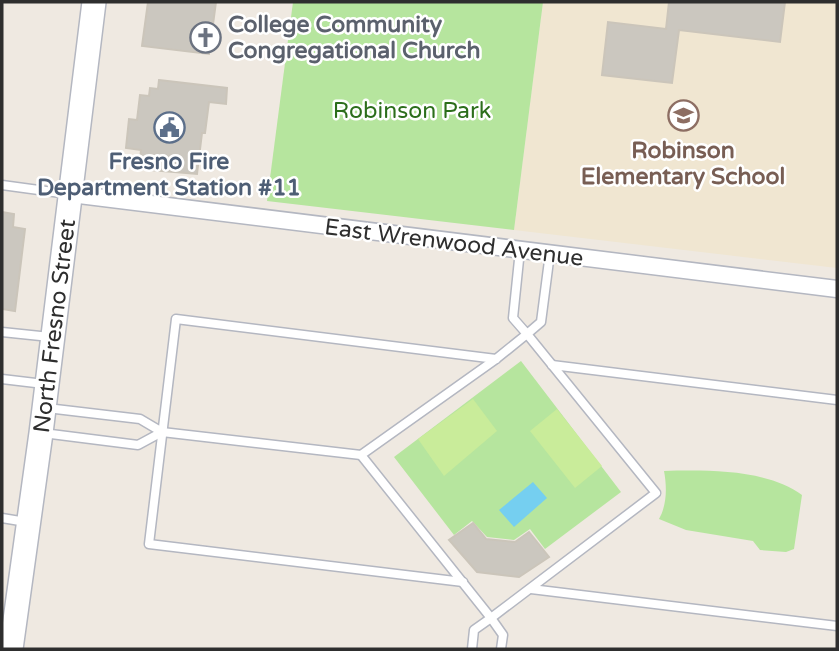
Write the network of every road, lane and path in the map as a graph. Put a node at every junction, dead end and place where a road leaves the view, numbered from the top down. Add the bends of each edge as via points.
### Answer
1 (94, 2) edge
2 (2, 185) edge
3 (71, 194) junction
4 (520, 250) junction
5 (550, 253) junction
6 (837, 289) edge
7 (2, 332) edge
8 (527, 334) junction
9 (53, 337) junction
10 (496, 359) junction
11 (552, 365) junction
12 (2, 379) edge
13 (46, 396) junction
14 (837, 400) edge
15 (162, 432) junction
16 (41, 433) junction
17 (361, 455) junction
18 (2, 518) edge
19 (29, 523) junction
20 (463, 582) junction
21 (531, 589) junction
22 (491, 618) junction
23 (837, 626) edge
24 (11, 649) edge
25 (472, 649) edge
26 (501, 649) edge

1 - 3 main road, North Fresno Street
2 - 3 lane
3 - 4 street, East Wrenwood Avenue
3 - 9 main road, North Fresno Street
4 - 5 street, East Wrenwood Avenue
4 - 8 lane via 513,318
5 - 6 street, East Wrenwood Avenue
5 - 8 lane via 541,322
7 - 9 lane
8 - 10 lane
8 - 11 lane
9 - 13 main road, North Fresno Street
10 - 15 lane via 176,319
10 - 17 lane
11 - 14 lane
11 - 21 lane via 656,493
12 - 13 lane
13 - 15 lane via 140,419
13 - 16 main road, North Fresno Street
15 - 16 lane via 138,444
15 - 17 lane
15 - 20 lane via 149,544
16 - 19 main road, North Fresno Street
17 - 20 lane
18 - 19 lane
19 - 24 main road, North Fresno Street
20 - 22 lane
21 - 22 lane
21 - 23 lane
22 - 25 lane via 474,630
22 - 26 lane via 503,635

